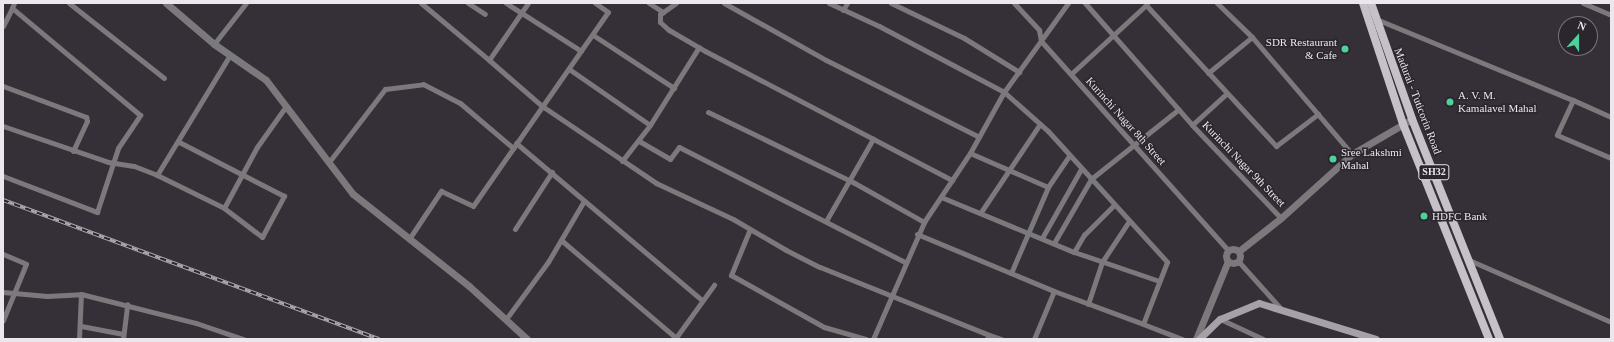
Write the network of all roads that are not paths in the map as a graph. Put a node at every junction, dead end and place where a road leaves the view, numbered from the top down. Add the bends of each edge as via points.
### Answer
1 (69, 3) edge
2 (166, 3) edge
3 (246, 3) edge
4 (421, 3) edge
5 (468, 3) edge
6 (506, 3) edge
7 (528, 3) edge
8 (595, 3) edge
9 (650, 3) edge
10 (676, 3) edge
11 (724, 3) edge
12 (829, 3) edge
13 (847, 3) edge
14 (891, 3) edge
15 (1014, 3) edge
16 (1068, 3) edge
17 (1085, 3) edge
18 (1217, 3) edge
19 (1363, 3) edge
20 (1371, 3) edge
21 (1583, 3) edge
22 (1147, 4) edge
23 (13, 6) edge
24 (843, 10) junction
25 (663, 12) junction
26 (521, 13) junction
27 (485, 14) dead end
28 (1611, 15) edge
29 (1376, 19) junction
30 (3, 26) edge
31 (1113, 35) junction
32 (592, 36) junction
33 (1252, 37) junction
34 (1041, 41) junction
35 (214, 44) junction
36 (699, 47) junction
37 (581, 51) junction
38 (230, 55) junction
39 (489, 60) junction
40 (569, 69) junction
41 (1019, 72) junction
42 (1208, 73) junction
43 (1071, 74) junction
44 (164, 78) dead end
45 (3, 86) edge
46 (674, 88) junction
47 (1004, 92) junction
48 (1227, 93) junction
49 (1573, 100) junction
50 (286, 106) junction
51 (542, 106) junction
52 (1179, 109) junction
53 (708, 112) dead end
54 (1318, 114) junction
55 (1611, 117) edge
56 (1412, 119) junction
57 (650, 124) junction
58 (1040, 124) junction
59 (1403, 124) junction
60 (1192, 125) junction
61 (3, 126) edge
62 (979, 137) junction
63 (873, 139) junction
64 (639, 141) junction
65 (179, 142) junction
66 (516, 143) junction
67 (1135, 146) junction
68 (513, 148) junction
69 (73, 151) junction
70 (970, 154) junction
71 (1352, 154) junction
72 (1070, 156) junction
73 (1611, 158) edge
74 (622, 161) junction
75 (329, 162) junction
76 (112, 163) junction
77 (1008, 169) junction
78 (1082, 169) junction
79 (552, 172) junction
80 (243, 173) junction
81 (157, 175) junction
82 (3, 176) edge
83 (952, 180) junction
84 (1091, 180) junction
85 (851, 181) junction
86 (1048, 187) junction
87 (941, 197) junction
88 (584, 201) junction
89 (1114, 205) junction
90 (224, 208) junction
91 (981, 212) junction
92 (1281, 218) junction
93 (1129, 221) junction
94 (826, 222) junction
95 (924, 222) junction
96 (515, 229) dead end
97 (750, 229) junction
98 (1029, 232) junction
99 (917, 234) junction
100 (409, 238) junction
101 (1042, 238) junction
102 (561, 240) junction
103 (1054, 243) junction
104 (1228, 250) junction
105 (1239, 251) junction
106 (1074, 252) junction
107 (3, 254) edge
108 (1469, 260) junction
109 (1228, 261) junction
110 (905, 262) junction
111 (1102, 262) junction
112 (1239, 262) junction
113 (1011, 273) junction
114 (1159, 281) junction
115 (714, 284) dead end
116 (1054, 291) junction
117 (3, 292) edge
118 (15, 292) junction
119 (81, 294) junction
120 (890, 294) junction
121 (702, 300) junction
122 (127, 304) junction
123 (1088, 304) junction
124 (1282, 310) junction
125 (506, 319) junction
126 (1220, 319) junction
127 (3, 320) edge
128 (1611, 322) edge
129 (1143, 324) junction
130 (81, 326) junction
131 (123, 336) edge
132 (988, 337) edge
133 (675, 338) edge
134 (79, 339) edge
135 (243, 339) edge
136 (527, 339) edge
137 (866, 339) edge
138 (873, 339) edge
139 (1001, 339) edge
140 (1034, 339) edge
141 (1182, 339) edge
142 (1198, 339) edge
143 (1263, 339) edge
144 (1373, 339) edge
145 (1489, 339) edge
146 (1500, 339) edge

1 - 44 street
2 - 35 street
3 - 35 street
4 - 39 street
5 - 27 street
6 - 26 street
7 - 26 street
8 - 32 street via 608,12
9 - 25 street
10 - 25 street
11 - 62 street via 826,60
12 - 24 street
13 - 24 street
14 - 41 street via 964,38
15 - 34 street, Kurinchi Nagar 8th Street via 1039,30
16 - 34 street
17 - 31 street, Kurinchi Nagar 9th Street
18 - 33 street
19 - 59 main road, Madurai - Tuticorin Road / SH32
20 - 29 main road, Madurai - Tuticorin Road / SH32
21 - 28 street
22 - 31 street
22 - 42 street
23 - 30 street
23 - 76 street via 140,115
24 - 47 street via 879,26
25 - 36 street via 660,22
26 - 37 street
26 - 39 street
29 - 49 street
29 - 56 main road, Madurai - Tuticorin Road / SH32
31 - 43 street
31 - 52 street, Kurinchi Nagar 9th Street
32 - 37 street
32 - 46 street
33 - 42 street
33 - 54 street
34 - 41 street
34 - 43 street, Kurinchi Nagar 8th Street
35 - 38 street
36 - 46 street
36 - 63 street
37 - 40 street
38 - 50 street via 266,80
38 - 65 street
39 - 51 street
40 - 51 street
40 - 57 street
41 - 47 street
42 - 48 street
43 - 67 street, Kurinchi Nagar 8th Street
45 - 69 street via 86,117 87,121
46 - 57 street
47 - 58 street
47 - 62 street
48 - 54 street via 1276,146
48 - 60 street
49 - 55 street
49 - 73 street via 1557,135
50 - 75 street
50 - 80 street via 257,147
51 - 66 street
51 - 74 street
52 - 60 street, Kurinchi Nagar 9th Street
52 - 67 street
53 - 85 street
54 - 71 street
56 - 59 street
56 - 108 main road, Madurai - Tuticorin Road / SH32
57 - 64 street
58 - 72 street
58 - 77 street
59 - 71 street
59 - 145 main road, Madurai - Tuticorin Road / SH32
60 - 92 street, Kurinchi Nagar 9th Street
61 - 69 street
62 - 70 street
63 - 83 street
63 - 85 street
64 - 74 street
64 - 94 street via 670,159 679,147
65 - 80 street
65 - 81 street
66 - 68 street
66 - 79 street
67 - 84 street
67 - 104 street, Kurinchi Nagar 8th Street
68 - 75 street via 460,103 423,84 386,89
68 - 100 street via 473,206 441,191
69 - 76 street
70 - 77 street
70 - 83 street
71 - 92 street
72 - 78 street
72 - 86 street
74 - 97 street via 656,183
75 - 100 street via 353,194
76 - 81 street via 134,166
76 - 82 street via 97,212
77 - 86 street
77 - 91 street
78 - 84 street
78 - 101 street
79 - 88 street
79 - 96 street
80 - 90 street
80 - 90 street via 284,196 262,237
81 - 90 street
83 - 87 street
84 - 89 street
84 - 103 street
85 - 94 street
85 - 95 street
86 - 98 street
87 - 91 street
87 - 95 street
88 - 102 street
88 - 121 street
89 - 93 street
89 - 106 street via 1084,235
91 - 98 street
92 - 105 street
93 - 111 street
93 - 114 street via 1167,262
94 - 110 street
95 - 99 street
97 - 120 street via 820,267
97 - 137 street via 731,275 824,327
98 - 101 street
98 - 113 street
99 - 110 street
99 - 113 street
100 - 125 street
101 - 103 street
102 - 125 street
102 - 133 street
103 - 106 street
104 - 105 street via 1234,248
104 - 109 street
105 - 112 street
106 - 111 street
107 - 118 street via 26,264
108 - 128 street
108 - 146 main road, Madurai - Tuticorin Road / SH32
109 - 112 street via 1233,264
109 - 142 street
110 - 120 street
111 - 114 street
111 - 123 street
112 - 124 street
113 - 116 street
114 - 129 street
115 - 121 street
116 - 123 street
116 - 140 street
117 - 118 street
118 - 119 street via 47,296
118 - 127 street
119 - 122 street
119 - 130 street
120 - 132 street
120 - 138 street
121 - 133 street
122 - 131 street
122 - 135 street
123 - 129 street
124 - 126 main road via 1259,304
124 - 144 main road
125 - 136 street
126 - 142 main road
126 - 143 street
129 - 141 street
130 - 131 street
130 - 134 street
132 - 139 street

